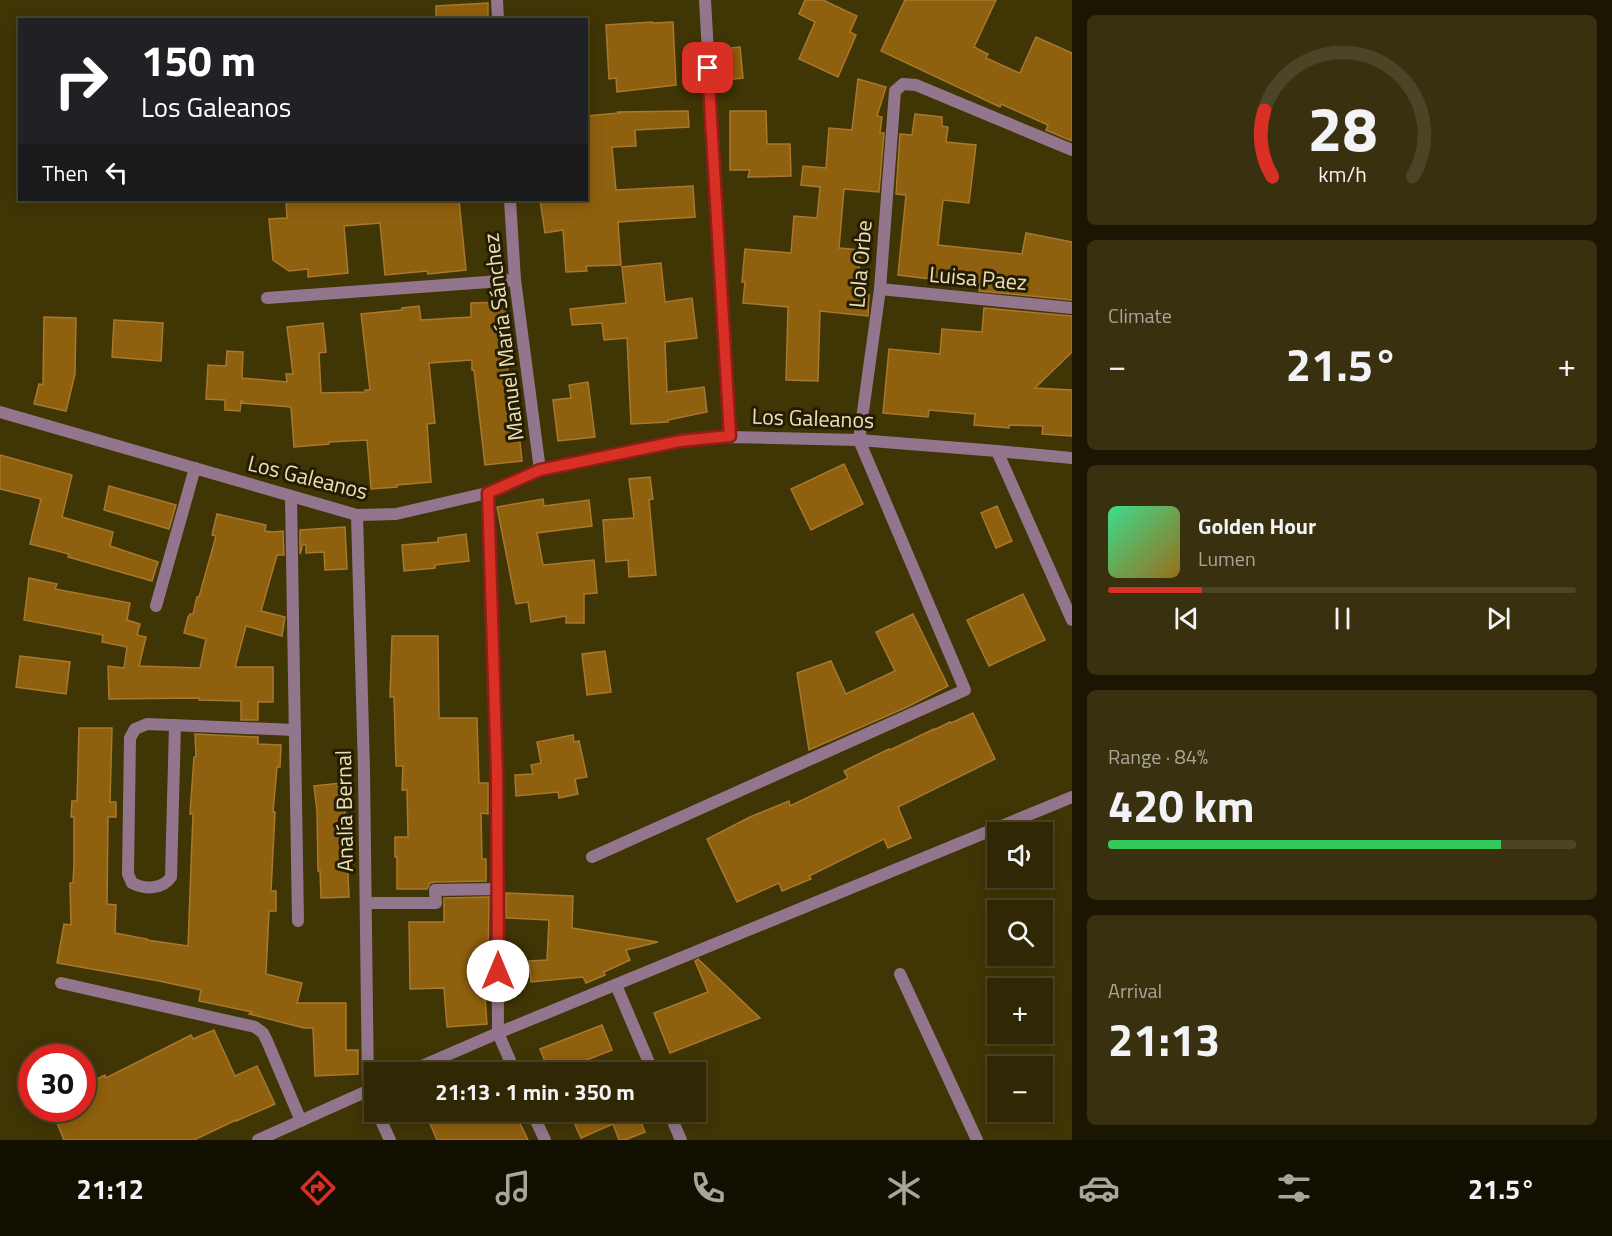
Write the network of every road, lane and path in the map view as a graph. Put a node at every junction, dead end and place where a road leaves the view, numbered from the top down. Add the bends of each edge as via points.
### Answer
1 (497, 0) edge
2 (705, 0) edge
3 (498, 18) edge
4 (1072, 150) edge
5 (510, 201) edge
6 (515, 280) junction
7 (880, 289) junction
8 (267, 298) dead end
9 (1072, 308) edge
10 (0, 412) edge
11 (730, 436) junction
12 (859, 440) junction
13 (997, 451) junction
14 (1072, 458) edge
15 (195, 468) junction
16 (540, 470) junction
17 (488, 493) junction
18 (291, 496) junction
19 (357, 515) junction
20 (156, 606) dead end
21 (1072, 620) edge
22 (175, 725) junction
23 (295, 730) junction
24 (1072, 797) edge
25 (592, 857) dead end
26 (497, 889) junction
27 (366, 903) junction
28 (298, 921) dead end
29 (900, 974) dead end
30 (61, 983) dead end
31 (616, 985) junction
32 (498, 1033) junction
33 (371, 1062) edge
34 (431, 1062) edge
35 (511, 1062) edge
36 (649, 1062) edge
37 (364, 1092) edge
38 (301, 1120) junction
39 (382, 1122) edge
40 (537, 1122) edge
41 (673, 1122) edge
42 (258, 1140) edge
43 (390, 1140) edge
44 (545, 1140) edge
45 (681, 1140) edge
46 (977, 1140) edge

1 - 3 street
2 - 11 street
4 - 7 street, Lola Orbe via 916,85 903,84 895,91
5 - 6 street, Manuel María Sánchez
6 - 8 street
6 - 16 street, Manuel María Sánchez
7 - 9 street, Luisa Paez
7 - 12 street, Lola Orbe
10 - 15 street, Los Galeanos
11 - 12 street, Los Galeanos
11 - 16 street, Los Galeanos via 680,441
12 - 13 street, Los Galeanos
12 - 25 street via 965,690
13 - 14 street, Los Galeanos
13 - 21 street
15 - 18 street, Los Galeanos
15 - 20 street
16 - 17 street, Los Galeanos
17 - 19 street, Los Galeanos via 396,514
17 - 26 street
18 - 19 street, Los Galeanos
18 - 23 street
19 - 27 street, Analía Bernal
22 - 22 street via 171,877 159,887 137,886 128,874 130,738 135,729 147,724
22 - 23 street
23 - 28 street
24 - 31 street
26 - 27 street via 435,890 436,903
26 - 32 street
27 - 33 street, Analía Bernal
29 - 46 street
30 - 38 street via 255,1027 267,1041
31 - 32 street
31 - 36 street
32 - 34 street
32 - 35 street
37 - 38 street
38 - 42 street
39 - 43 street
40 - 44 street
41 - 45 street

